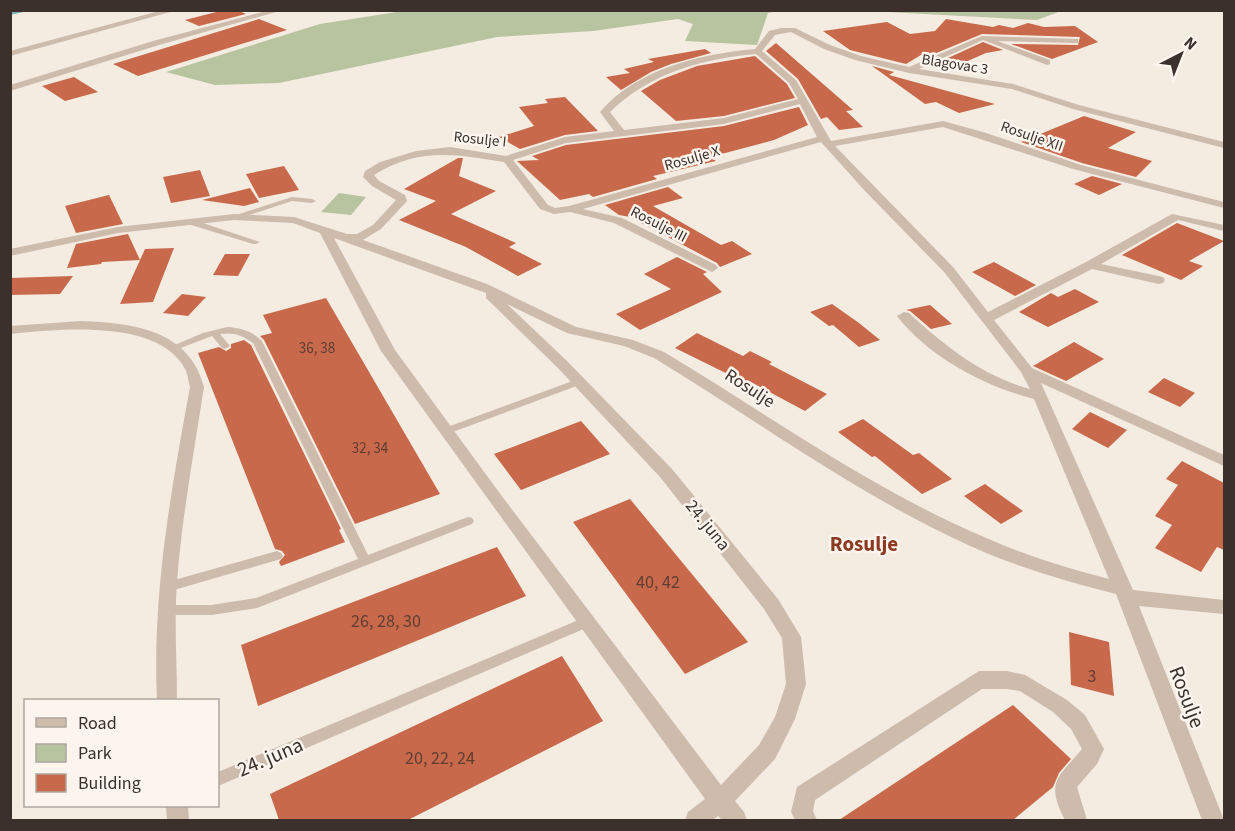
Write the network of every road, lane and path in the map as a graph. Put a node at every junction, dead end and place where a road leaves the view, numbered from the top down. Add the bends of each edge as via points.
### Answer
1 (280, 10) edge
2 (170, 11) edge
3 (982, 38) junction
4 (1075, 41) dead end
5 (758, 51) junction
6 (10, 54) edge
7 (1047, 62) dead end
8 (909, 70) junction
9 (10, 88) edge
10 (802, 101) junction
11 (620, 132) junction
12 (826, 141) junction
13 (1224, 145) edge
14 (507, 159) junction
15 (312, 201) dead end
16 (1224, 205) edge
17 (570, 209) junction
18 (234, 217) junction
19 (191, 222) junction
20 (1224, 228) edge
21 (325, 232) junction
22 (346, 238) junction
23 (256, 242) dead end
24 (10, 253) edge
25 (1090, 265) junction
26 (712, 268) dead end
27 (1158, 280) dead end
28 (483, 287) junction
29 (904, 316) dead end
30 (987, 318) junction
31 (10, 330) edge
32 (214, 332) junction
33 (225, 346) dead end
34 (175, 347) junction
35 (1027, 371) junction
36 (578, 382) junction
37 (1041, 396) junction
38 (446, 431) junction
39 (1206, 453) junction
40 (1224, 455) edge
41 (1224, 461) edge
42 (468, 521) dead end
43 (277, 556) dead end
44 (365, 561) junction
45 (167, 587) junction
46 (1124, 593) junction
47 (1224, 607) edge
48 (166, 610) junction
49 (588, 621) junction
50 (167, 699) edge
51 (219, 779) edge
52 (720, 801) junction
53 (696, 820) edge
54 (736, 820) edge
55 (806, 820) edge
56 (1076, 820) edge
57 (1213, 820) edge

1 - 9 street
2 - 6 street
3 - 4 street
3 - 7 street
3 - 8 street
5 - 8 street, Blagovac 3 via 772,33 792,30 858,58
5 - 10 street via 793,82
5 - 11 street via 684,64 642,84 605,112
8 - 13 street, Blagovac 3 via 1013,87
10 - 11 street, Rosulje I via 724,121
10 - 12 street, Rosulje
11 - 14 street, Rosulje I via 565,140
12 - 16 street, Rosulje XII via 942,124 1077,167
12 - 17 street, Rosulje X
12 - 30 street, Rosulje via 949,270
14 - 17 street, Rosulje III via 544,207 554,211
14 - 22 street, Rosulje I via 450,150 416,154 384,164 368,177 401,197 401,201 377,227 360,237
15 - 18 lane via 292,199
17 - 26 street, Rosulje III via 618,219
18 - 19 street
18 - 21 street via 294,220
19 - 23 lane
19 - 24 street via 118,230
20 - 25 street via 1176,216
21 - 22 street
21 - 38 street via 388,351
22 - 28 street, Rosulje
25 - 27 street
25 - 30 street
28 - 36 street, 24. juna
28 - 46 street, Rosulje via 572,330 659,355 874,487 957,532 1057,572
29 - 37 street via 946,355 978,375
30 - 35 street, Rosulje
31 - 34 street via 101,324 158,338
32 - 33 lane
32 - 34 lane
32 - 44 lane via 240,330 257,341 343,528
34 - 45 street via 191,366 197,387 171,538
35 - 37 street, Rosulje
35 - 39 street
36 - 38 lane
36 - 52 street, 24. juna via 666,473 771,604 791,637 796,684 785,719 767,752
37 - 46 street, Rosulje
38 - 49 street
39 - 40 street
39 - 41 street
42 - 44 lane
43 - 45 lane
44 - 48 lane via 257,603 211,610
45 - 48 street
46 - 47 street
46 - 57 street, Rosulje
48 - 50 street via 163,655
49 - 51 lane, 24. juna
49 - 52 street
52 - 53 street, 24. juna
52 - 54 street
55 - 56 street via 802,812 805,794 979,680 992,679 1025,684 1078,722 1093,749 1065,784

